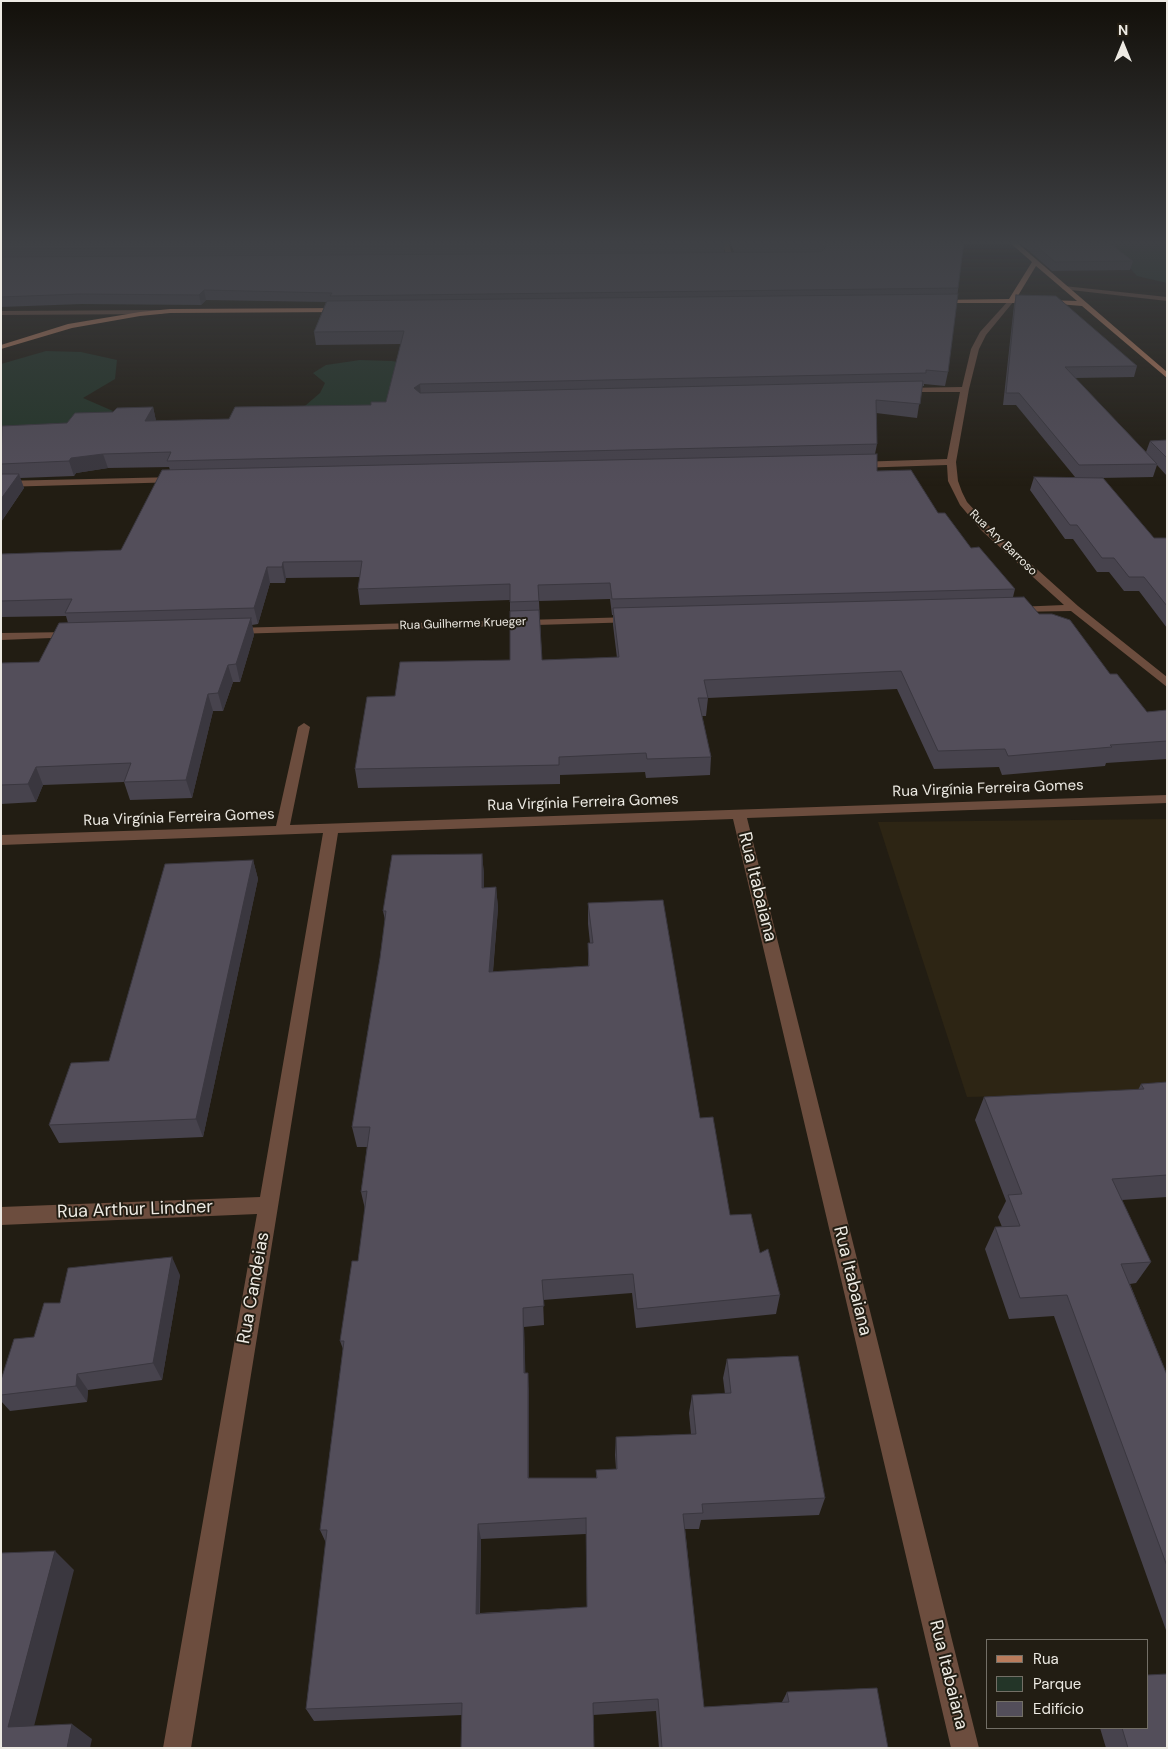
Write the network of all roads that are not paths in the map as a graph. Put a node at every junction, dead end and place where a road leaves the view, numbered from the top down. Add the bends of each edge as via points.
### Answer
1 (87, 323) edge
2 (993, 323) edge
3 (1105, 323) edge
4 (1, 348) edge
5 (1167, 376) edge
6 (965, 389) junction
7 (887, 391) edge
8 (951, 462) junction
9 (851, 465) edge
10 (191, 480) edge
11 (1, 484) edge
12 (1074, 608) junction
13 (1005, 610) edge
14 (647, 620) edge
15 (220, 631) edge
16 (81, 635) edge
17 (1, 637) edge
18 (1167, 683) edge
19 (304, 726) dead end
20 (1167, 799) edge
21 (739, 814) junction
22 (331, 829) junction
23 (282, 830) junction
24 (1, 840) edge
25 (268, 1205) junction
26 (1, 1216) edge
27 (177, 1748) edge
28 (966, 1748) edge

1 - 4 main road
2 - 6 street, Rua Ary Barroso via 976,349
3 - 5 main road
6 - 7 street
6 - 8 street, Rua Ary Barroso
8 - 9 street
8 - 12 street, Rua Ary Barroso via 953,481 968,509
10 - 11 street
12 - 13 street
12 - 18 street, Rua Ary Barroso
14 - 15 street, Rua Guilherme Krueger
16 - 17 street
19 - 23 street
20 - 21 street, Rua Virgínia Ferreira Gomes
21 - 22 street, Rua Virgínia Ferreira Gomes
21 - 28 street, Rua Itabaiana
22 - 23 street, Rua Virgínia Ferreira Gomes
22 - 25 street, Rua Candeias
23 - 24 street, Rua Virgínia Ferreira Gomes
25 - 26 street, Rua Arthur Lindner
25 - 27 street, Rua Candeias

